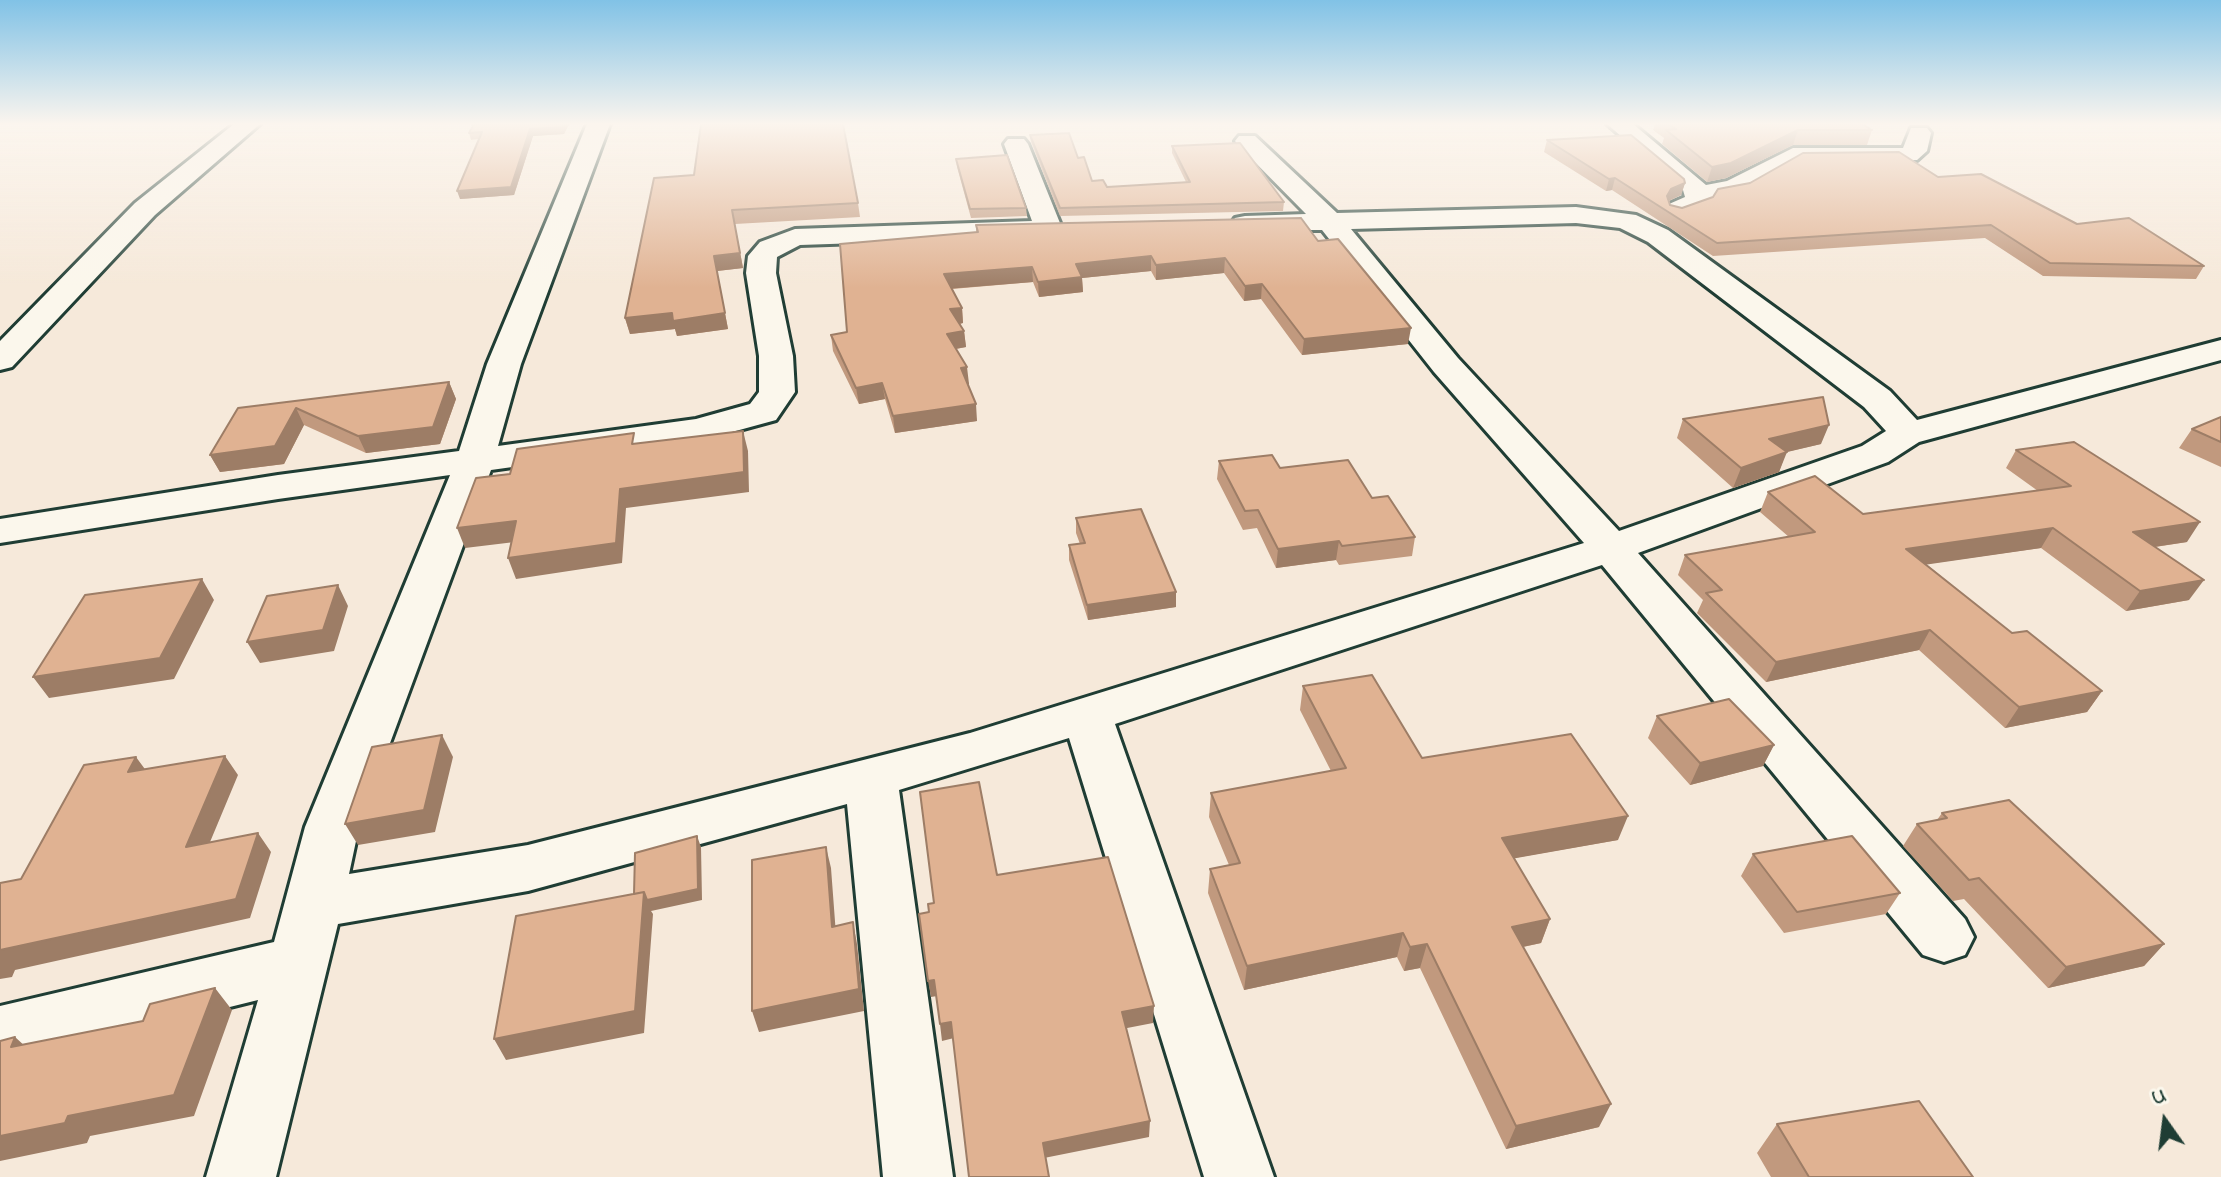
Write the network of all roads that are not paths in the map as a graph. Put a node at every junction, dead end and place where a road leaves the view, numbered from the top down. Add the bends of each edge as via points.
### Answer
1 (181, 179) edge
2 (576, 179) edge
3 (1036, 179) edge
4 (1286, 179) edge
5 (1685, 179) edge
6 (1750, 179) edge
7 (1699, 194) junction
8 (1626, 221) junction
9 (1330, 222) junction
10 (1210, 225) edge
11 (2221, 350) edge
12 (0, 360) edge
13 (1906, 434) junction
14 (475, 460) junction
15 (0, 531) edge
16 (1611, 548) junction
17 (1087, 715) junction
18 (871, 778) junction
19 (314, 904) junction
20 (1944, 937) dead end
21 (299, 963) junction
22 (0, 1035) edge
23 (241, 1177) edge
24 (918, 1177) edge
25 (1239, 1177) edge

1 - 12 street via 145,209
2 - 14 street via 504,364
3 - 14 street via 1063,228 795,237 770,248 761,273 777,392 763,412 699,430
4 - 9 street
5 - 7 street
6 - 7 street
7 - 8 street via 1699,201 1688,208
8 - 9 street via 1576,215
8 - 13 street via 1658,236 1877,399
9 - 10 street
9 - 16 street via 1446,365
11 - 13 street
13 - 16 street via 1875,454
14 - 15 street
14 - 19 street via 332,827
16 - 17 street
16 - 20 street
17 - 18 street
17 - 25 street
18 - 19 street via 528,868
18 - 24 street
19 - 21 street
21 - 22 street
21 - 23 street

